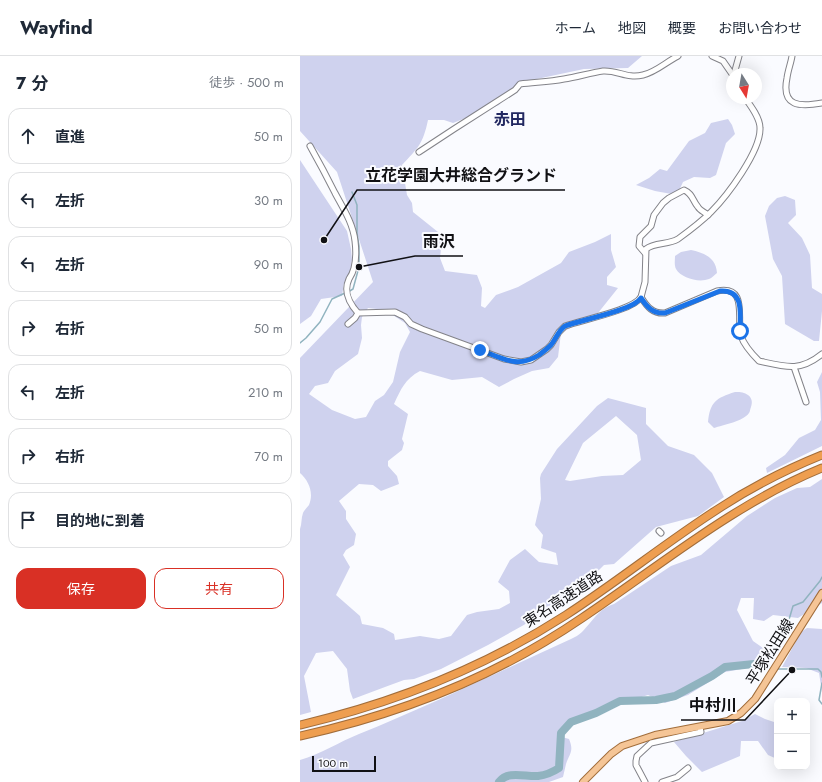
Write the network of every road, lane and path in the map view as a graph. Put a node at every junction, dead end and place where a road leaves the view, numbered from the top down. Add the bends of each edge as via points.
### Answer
1 (678, 56) edge
2 (712, 56) edge
3 (739, 56) edge
4 (792, 56) edge
5 (728, 68) edge
6 (735, 68) edge
7 (822, 103) edge
8 (749, 104) edge
9 (310, 146) dead end
10 (419, 152) dead end
11 (708, 215) junction
12 (645, 253) junction
13 (641, 298) junction
14 (358, 313) junction
15 (348, 324) dead end
16 (822, 354) edge
17 (794, 367) junction
18 (806, 402) dead end
19 (822, 455) edge
20 (822, 468) edge
21 (822, 593) edge
22 (300, 724) edge
23 (700, 727) junction
24 (300, 736) edge
25 (688, 768) dead end
26 (583, 782) edge
27 (645, 782) edge
28 (662, 782) edge

1 - 10 street via 641,76 631,77 604,71 563,80 520,84 515,90
2 - 5 street
3 - 6 street
4 - 7 street via 786,80 788,96 792,102 800,105
8 - 11 street via 760,123 756,148 742,173
9 - 14 street via 354,230 356,261 346,290 347,297
11 - 12 street via 677,239 648,247
11 - 12 street via 700,210 692,195 684,190 669,198 654,215 651,226 640,237 639,246
12 - 13 street via 645,282
13 - 14 street via 627,307 565,326 547,349 530,360 521,362 504,359 422,330 395,312
13 - 17 street via 650,309 665,313 717,291 729,292 740,302 741,335 755,357 760,362
14 - 15 street
16 - 17 street via 810,363
17 - 18 street
19 - 22 highway, 東名高速道路 via 769,480 717,510 566,615 490,658 403,695
20 - 24 highway, 東名高速道路 via 773,491 723,520 582,619 497,668 461,686 408,707
21 - 23 main road, 平塚松田線 via 755,699 741,713 728,721
23 - 26 main road, 平塚松田線 via 655,735 622,746
23 - 27 street via 701,732 651,743 637,756 636,765
25 - 28 street via 677,777

